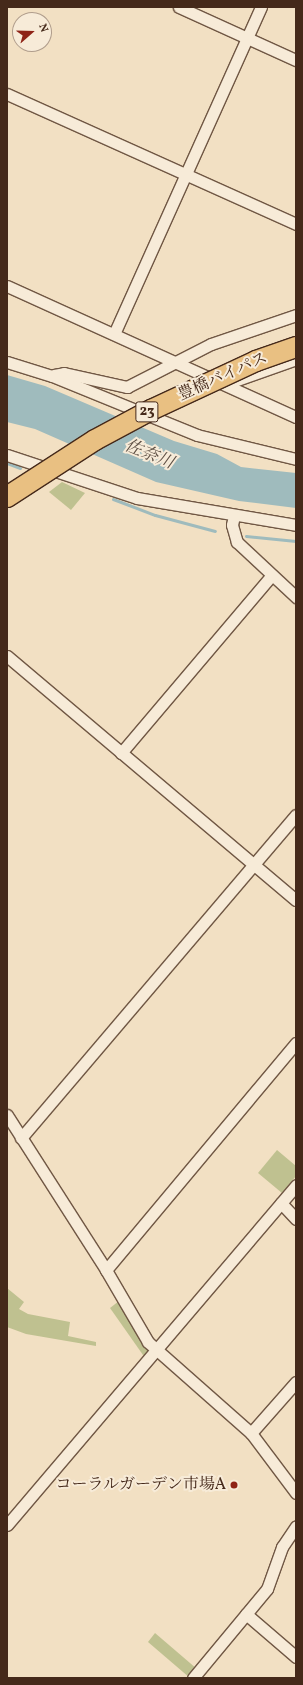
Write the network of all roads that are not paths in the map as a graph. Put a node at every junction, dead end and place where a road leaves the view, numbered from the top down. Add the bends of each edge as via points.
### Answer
1 (179, 7) edge
2 (261, 7) edge
3 (247, 38) junction
4 (296, 60) edge
5 (7, 94) edge
6 (186, 174) junction
7 (296, 224) edge
8 (7, 286) edge
9 (296, 315) edge
10 (114, 334) junction
11 (296, 341) edge
12 (296, 347) edge
13 (296, 359) edge
14 (7, 362) edge
15 (175, 362) junction
16 (52, 376) junction
17 (224, 384) junction
18 (296, 417) edge
19 (7, 455) edge
20 (296, 459) edge
21 (58, 472) junction
22 (7, 489) edge
23 (7, 497) edge
24 (7, 508) edge
25 (234, 516) junction
26 (296, 525) edge
27 (271, 576) junction
28 (296, 597) edge
29 (7, 656) edge
30 (121, 753) junction
31 (296, 815) edge
32 (254, 864) junction
33 (296, 900) edge
34 (296, 1043) edge
35 (7, 1115) edge
36 (21, 1138) junction
37 (296, 1185) edge
38 (281, 1203) junction
39 (296, 1219) edge
40 (106, 1270) junction
41 (155, 1351) junction
42 (296, 1382) edge
43 (251, 1433) junction
44 (296, 1493) edge
45 (7, 1525) edge
46 (296, 1526) edge
47 (246, 1614) junction
48 (296, 1658) edge
49 (193, 1678) edge

1 - 3 street
2 - 3 street
3 - 4 street
3 - 6 street
5 - 6 street
6 - 7 street
6 - 10 street
8 - 10 street
9 - 15 street via 211,344
10 - 15 street
11 - 22 highway, 豊橋バイパス / 23 via 254,356 148,404 91,434
12 - 23 highway, 豊橋バイパス / 23, bridge via 256,362 151,410 82,448
13 - 17 street
14 - 16 street
15 - 16 street via 127,387 64,373
15 - 17 street
16 - 20 street via 197,435
17 - 18 street
19 - 21 street
21 - 24 street
21 - 25 street via 137,498
25 - 26 street
25 - 27 street via 232,525 237,542
27 - 28 street
27 - 30 street
29 - 30 street
30 - 32 street
31 - 32 street
32 - 33 street
32 - 36 street
34 - 40 street
35 - 36 street
36 - 40 street
37 - 38 street
38 - 39 street
38 - 41 street
40 - 41 street
41 - 43 street
41 - 45 street
42 - 43 street
43 - 44 street
46 - 47 street via 282,1547 267,1589
47 - 48 street
47 - 49 street

